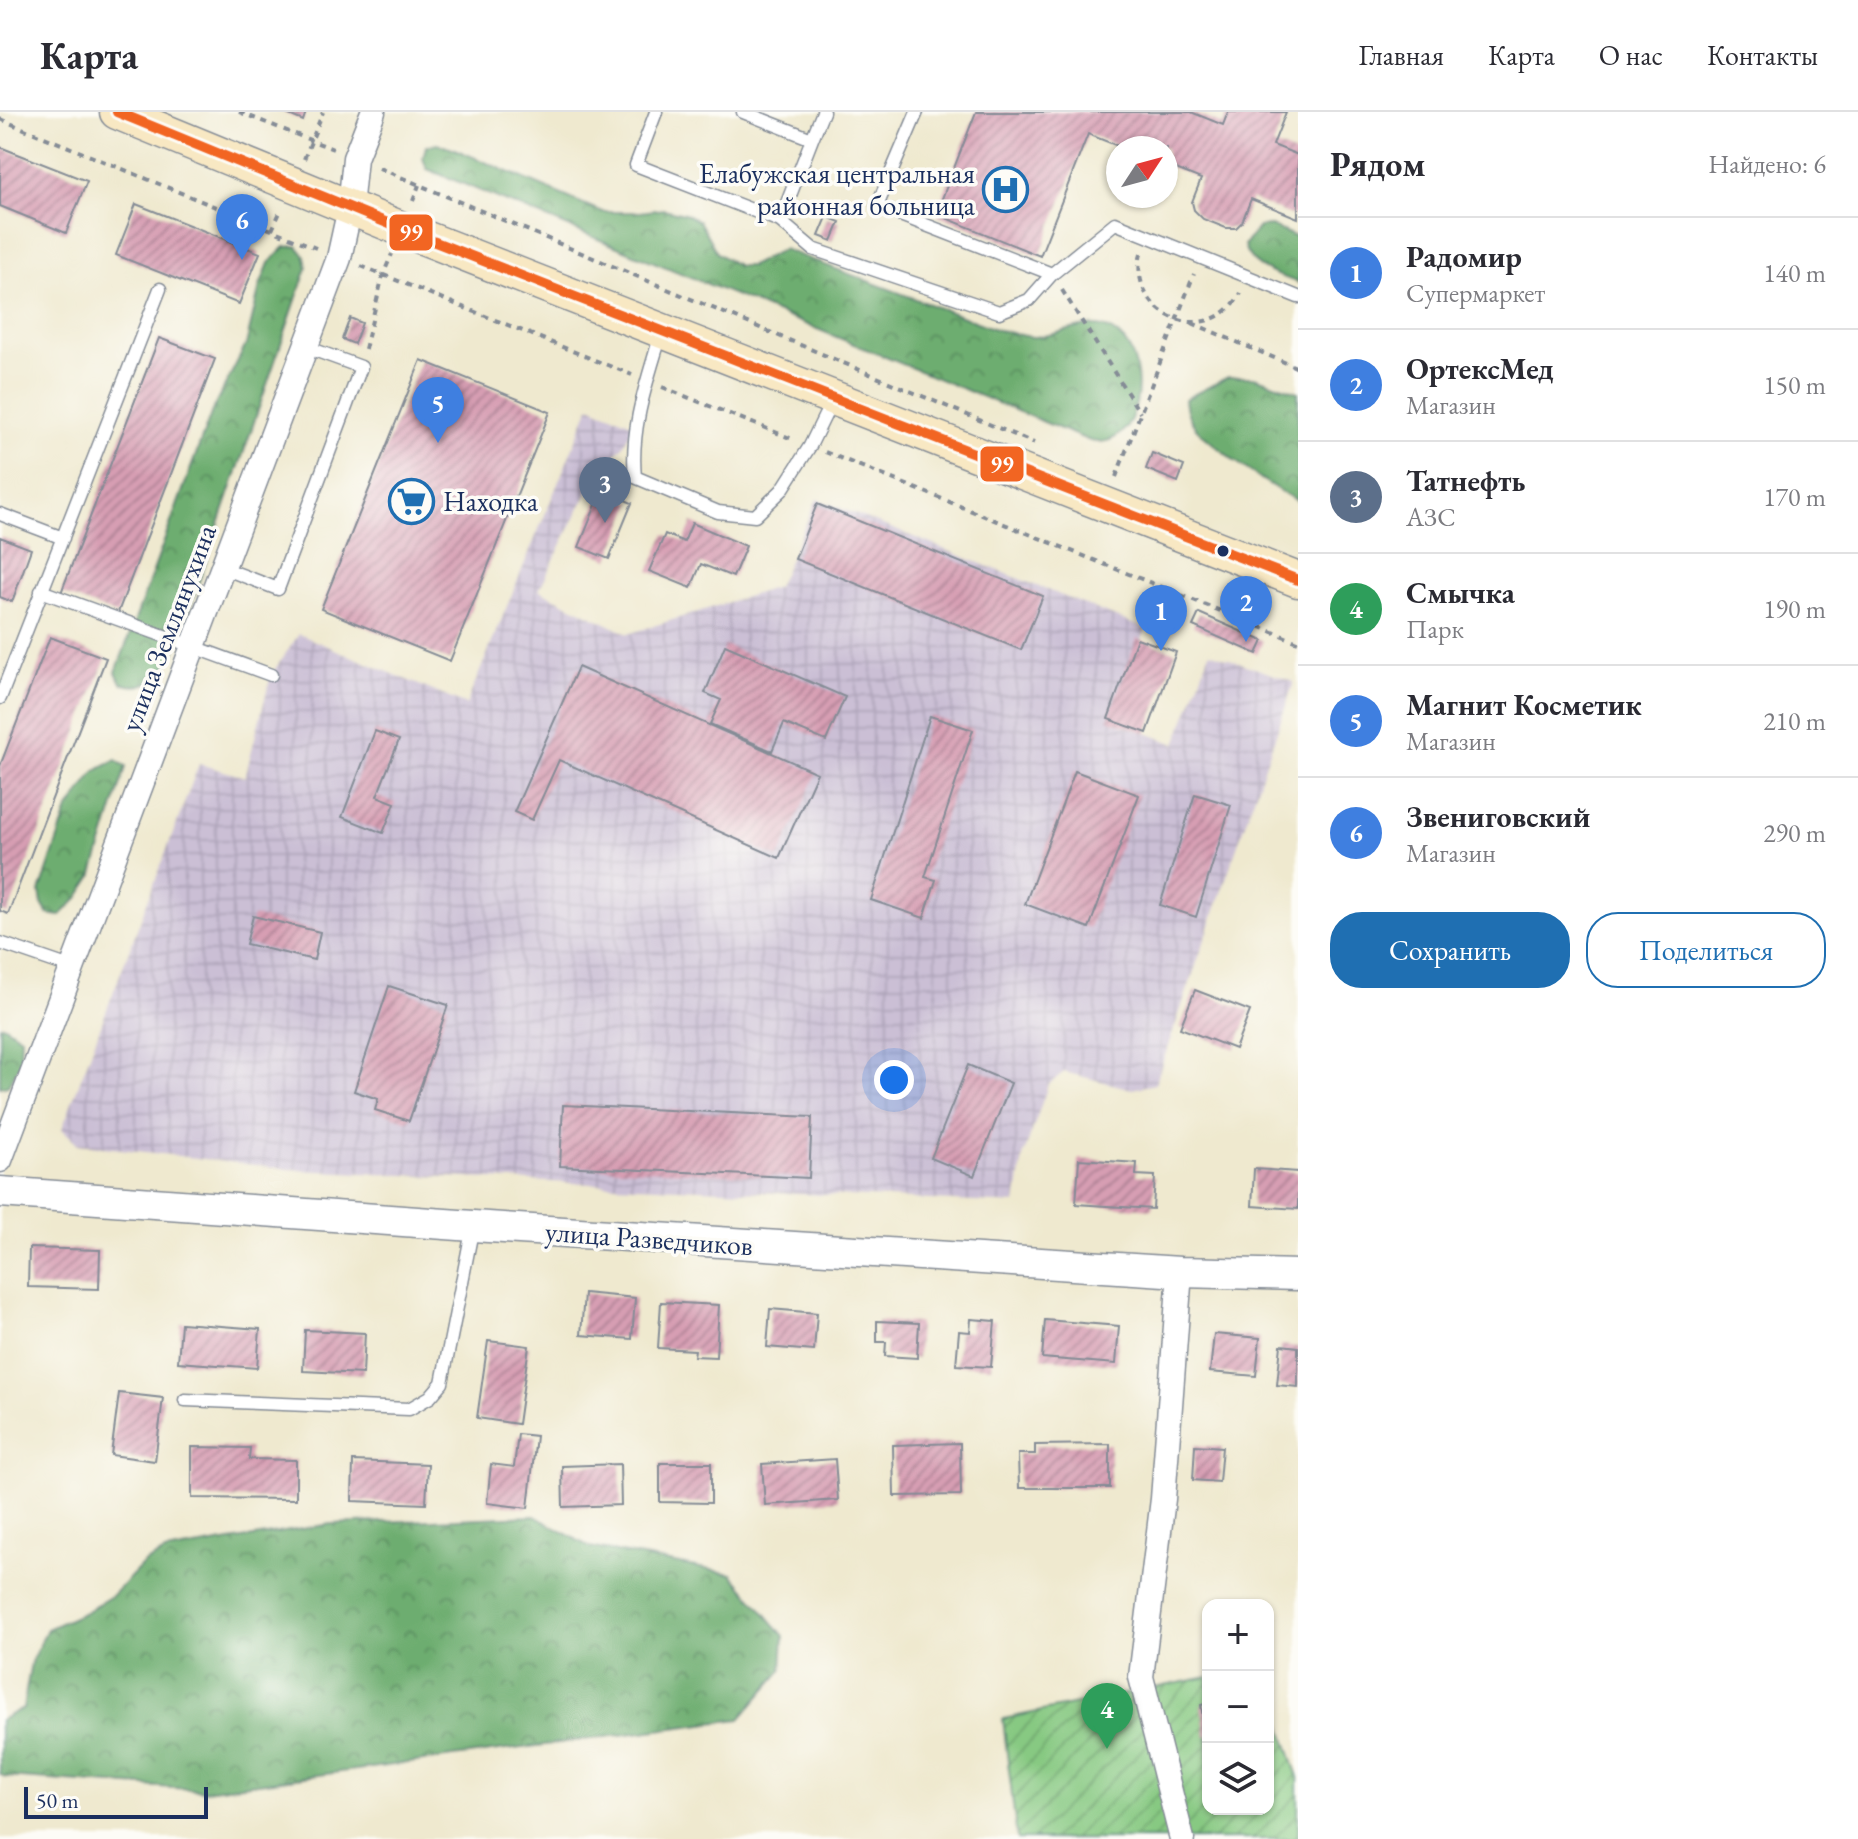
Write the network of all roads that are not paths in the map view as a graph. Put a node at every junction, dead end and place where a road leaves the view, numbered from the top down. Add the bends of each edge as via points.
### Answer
1 (117, 112) edge
2 (373, 112) edge
3 (656, 112) edge
4 (743, 112) edge
5 (823, 112) edge
6 (917, 112) edge
7 (812, 139) junction
8 (350, 208) junction
9 (780, 221) junction
10 (1052, 274) junction
11 (160, 289) dead end
12 (1298, 297) edge
13 (662, 331) junction
14 (306, 347) junction
15 (833, 398) junction
16 (0, 514) edge
17 (63, 538) junction
18 (223, 568) junction
19 (1298, 580) edge
20 (41, 591) junction
21 (192, 646) junction
22 (271, 675) dead end
23 (0, 698) edge
24 (0, 943) edge
25 (73, 968) junction
26 (0, 1160) edge
27 (0, 1192) edge
28 (473, 1226) junction
29 (1180, 1272) junction
30 (1298, 1275) edge
31 (185, 1400) dead end
32 (1182, 1839) edge

1 - 8 main road
2 - 8 street, улица Землянухина via 355,158
3 - 9 lane via 636,165
4 - 7 lane
5 - 7 lane
6 - 10 lane via 877,206
7 - 9 lane
8 - 13 main road
8 - 14 street, улица Землянухина via 339,258
9 - 10 lane via 813,249 999,312 1029,300
10 - 12 lane via 1115,223
11 - 17 lane
13 - 15 main road
13 - 15 lane via 637,416 635,477 718,512 755,516 782,490
14 - 18 street, улица Землянухина
14 - 18 lane via 361,367 278,589
15 - 19 main road
16 - 17 lane
17 - 20 lane
18 - 21 street, улица Землянухина
20 - 21 lane
20 - 23 lane
21 - 22 lane
21 - 25 street, улица Землянухина
24 - 25 lane
25 - 26 street, улица Землянухина
27 - 28 street, улица Разведчиков
28 - 29 street, улица Разведчиков
28 - 31 lane via 442,1383 430,1397 409,1409
29 - 30 street, улица Разведчиков
29 - 32 street via 1163,1499 1141,1677

